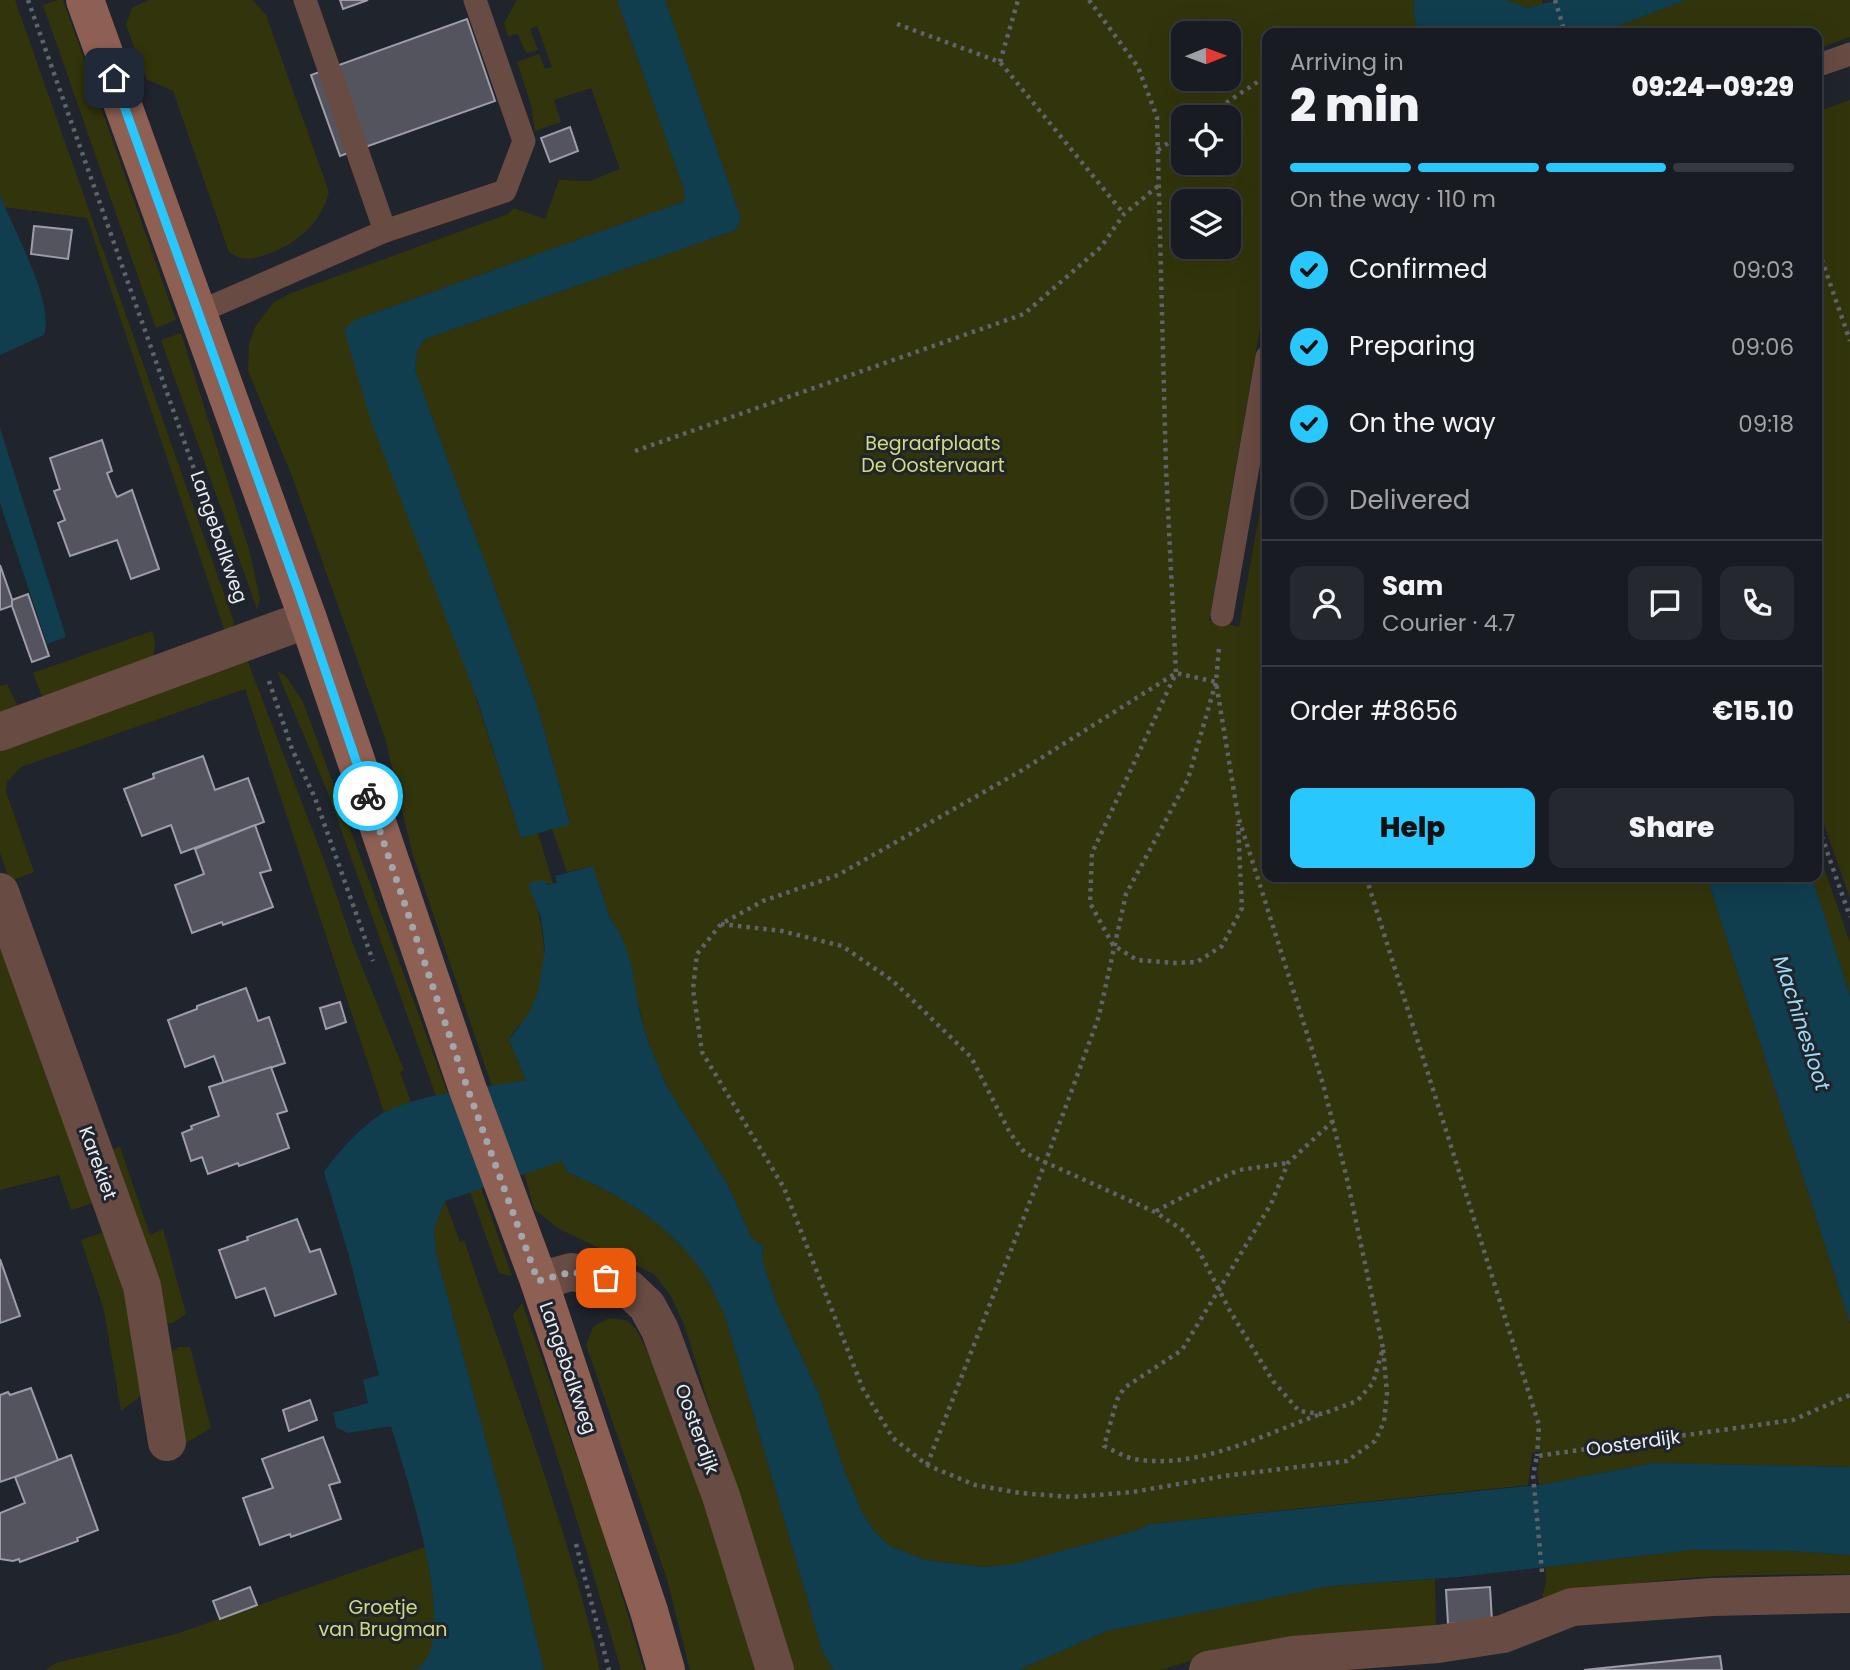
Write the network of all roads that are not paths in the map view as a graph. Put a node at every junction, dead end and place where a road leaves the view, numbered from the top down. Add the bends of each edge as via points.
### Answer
1 (85, 0) edge
2 (304, 0) edge
3 (475, 0) edge
4 (1850, 54) edge
5 (1822, 64) edge
6 (386, 231) junction
7 (199, 312) junction
8 (1262, 386) edge
9 (1222, 615) road end
10 (307, 619) junction
11 (0, 732) edge
12 (0, 892) edge
13 (538, 1281) junction
14 (167, 1441) dead end
15 (1850, 1594) edge
16 (666, 1670) edge
17 (775, 1670) edge
18 (1208, 1670) edge

1 - 7 street, Langebalkweg
2 - 6 lane
3 - 6 lane via 524,141 505,191
4 - 5 lane
6 - 7 lane
7 - 10 street, Langebalkweg
8 - 9 lane
10 - 11 street
10 - 13 street, Langebalkweg
12 - 14 street, Karekiet via 142,1286
13 - 16 street, Langebalkweg
13 - 17 street, Oosterdijk via 571,1272 606,1278 629,1289 647,1306 721,1496
15 - 18 street via 1572,1607 1503,1634 1293,1655

